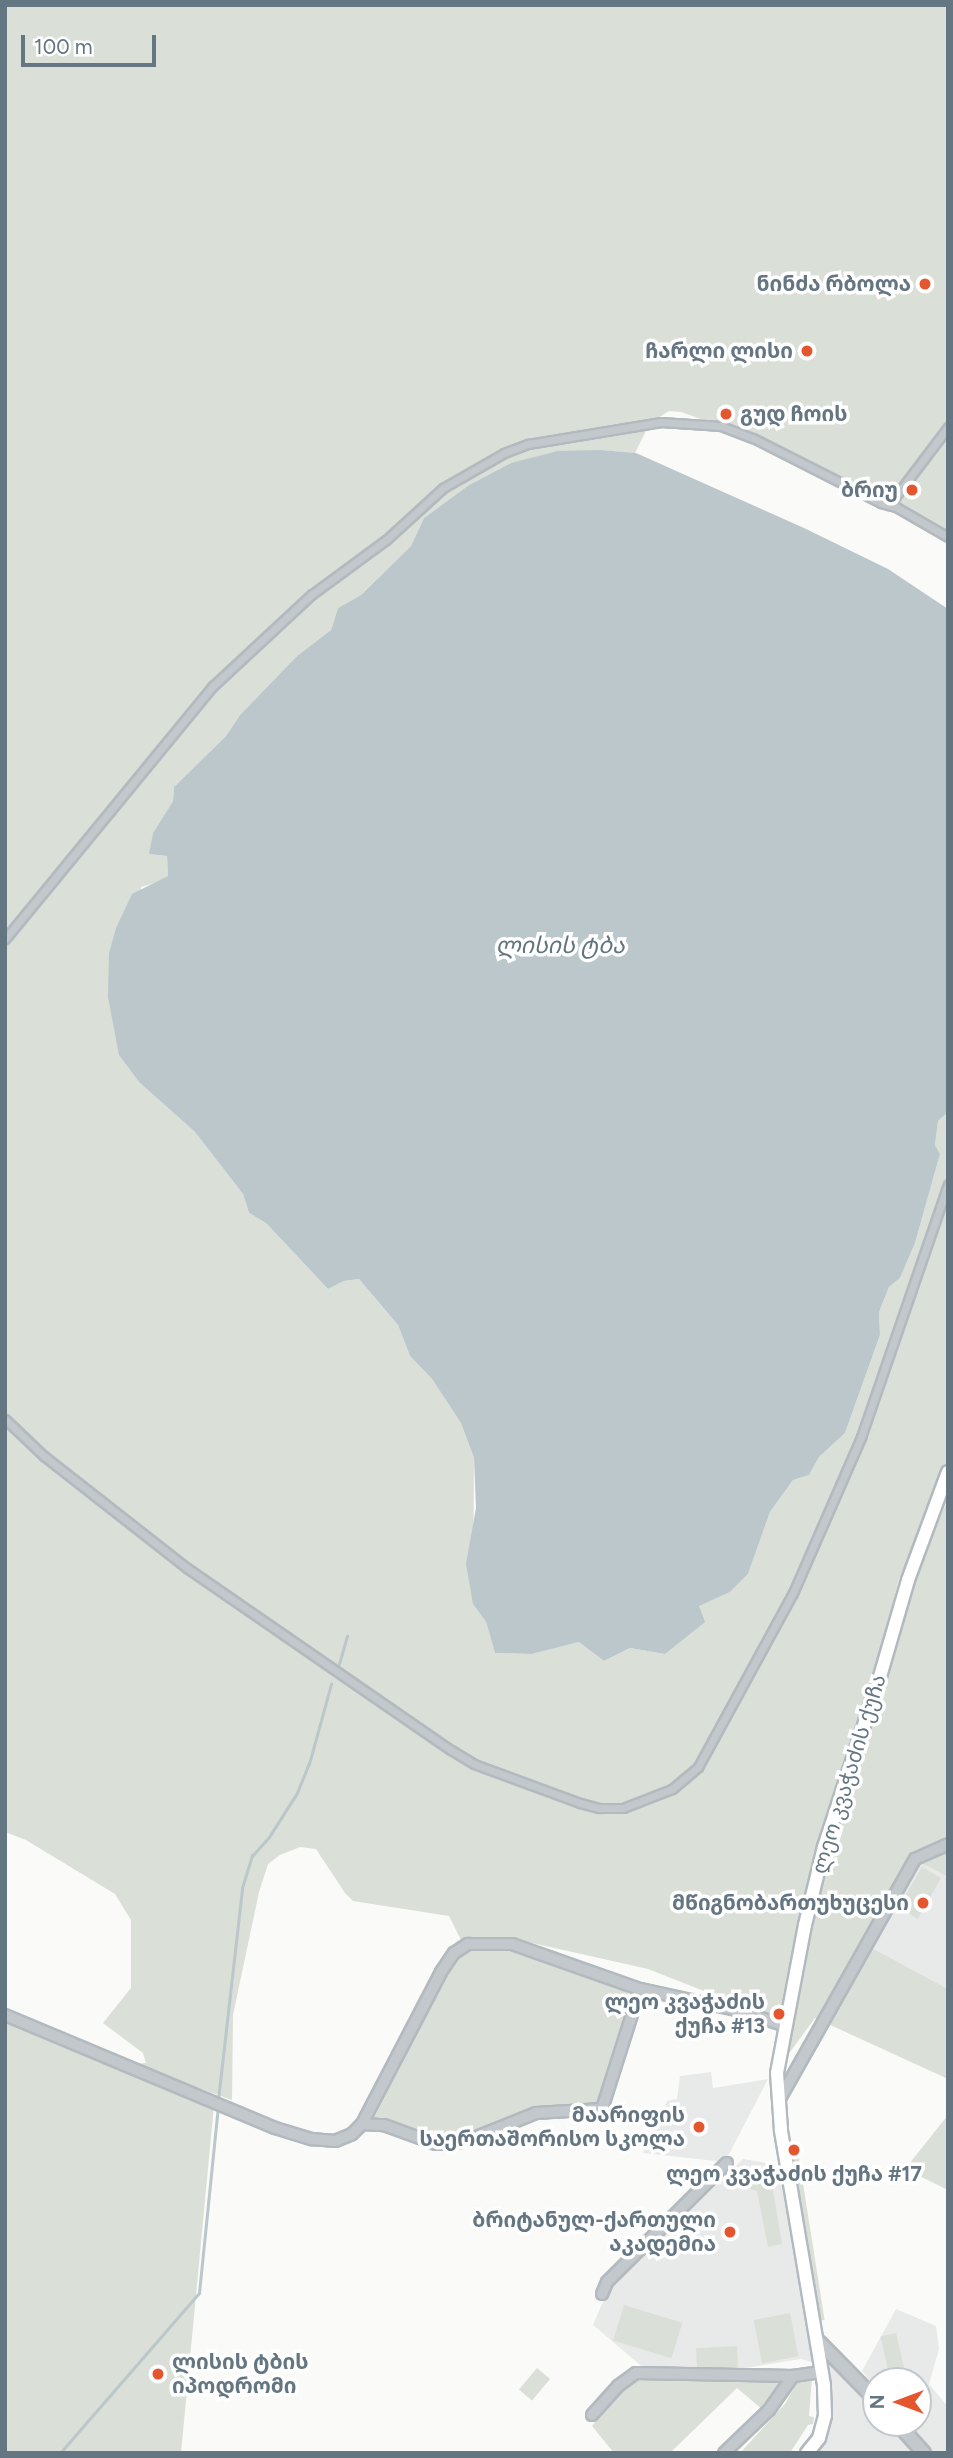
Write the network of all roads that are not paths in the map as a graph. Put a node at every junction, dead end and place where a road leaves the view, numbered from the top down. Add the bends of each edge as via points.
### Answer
1 (948, 427) edge
2 (889, 505) junction
3 (948, 537) edge
4 (5, 939) edge
5 (948, 1185) edge
6 (5, 1419) edge
7 (948, 1472) edge
8 (948, 1844) edge
9 (640, 1989) junction
10 (5, 2015) edge
11 (786, 2026) junction
12 (777, 2102) junction
13 (362, 2124) junction
14 (727, 2163) dead end
15 (602, 2294) dead end
16 (819, 2342) junction
17 (823, 2372) junction
18 (793, 2376) junction
19 (862, 2386) edge
20 (592, 2415) dead end
21 (910, 2437) edge
22 (724, 2453) edge
23 (807, 2453) edge
24 (924, 2453) edge

1 - 2 street
2 - 3 street
2 - 4 street via 732,429 695,422 661,422 528,444 504,453 443,488 386,540 311,595 213,686
5 - 6 street via 861,1437 793,1593 698,1767 672,1789 623,1808 580,1803 451,1751 187,1568 61,1470
7 - 11 main road, ლეო კვაჭაძის ქუჩა via 908,1580 824,1847
8 - 12 street via 915,1859
9 - 11 street
9 - 13 street via 602,2109 536,2113 464,2142 436,2144 384,2125
9 - 13 street via 512,1944 468,1944 454,1953 440,1972
10 - 13 street via 312,2140 335,2141
11 - 12 main road, ლეო კვაჭაძის ქუჩა
12 - 16 main road, ლეო კვაჭაძის ქუჩა
14 - 15 street via 607,2282
16 - 17 main road, ლეო კვაჭაძის ქუჩა
16 - 19 street
17 - 18 street
17 - 23 main road, ლეო კვაჭაძის ქუჩა via 825,2416
18 - 20 street via 636,2373
18 - 22 street via 769,2410
21 - 24 street

